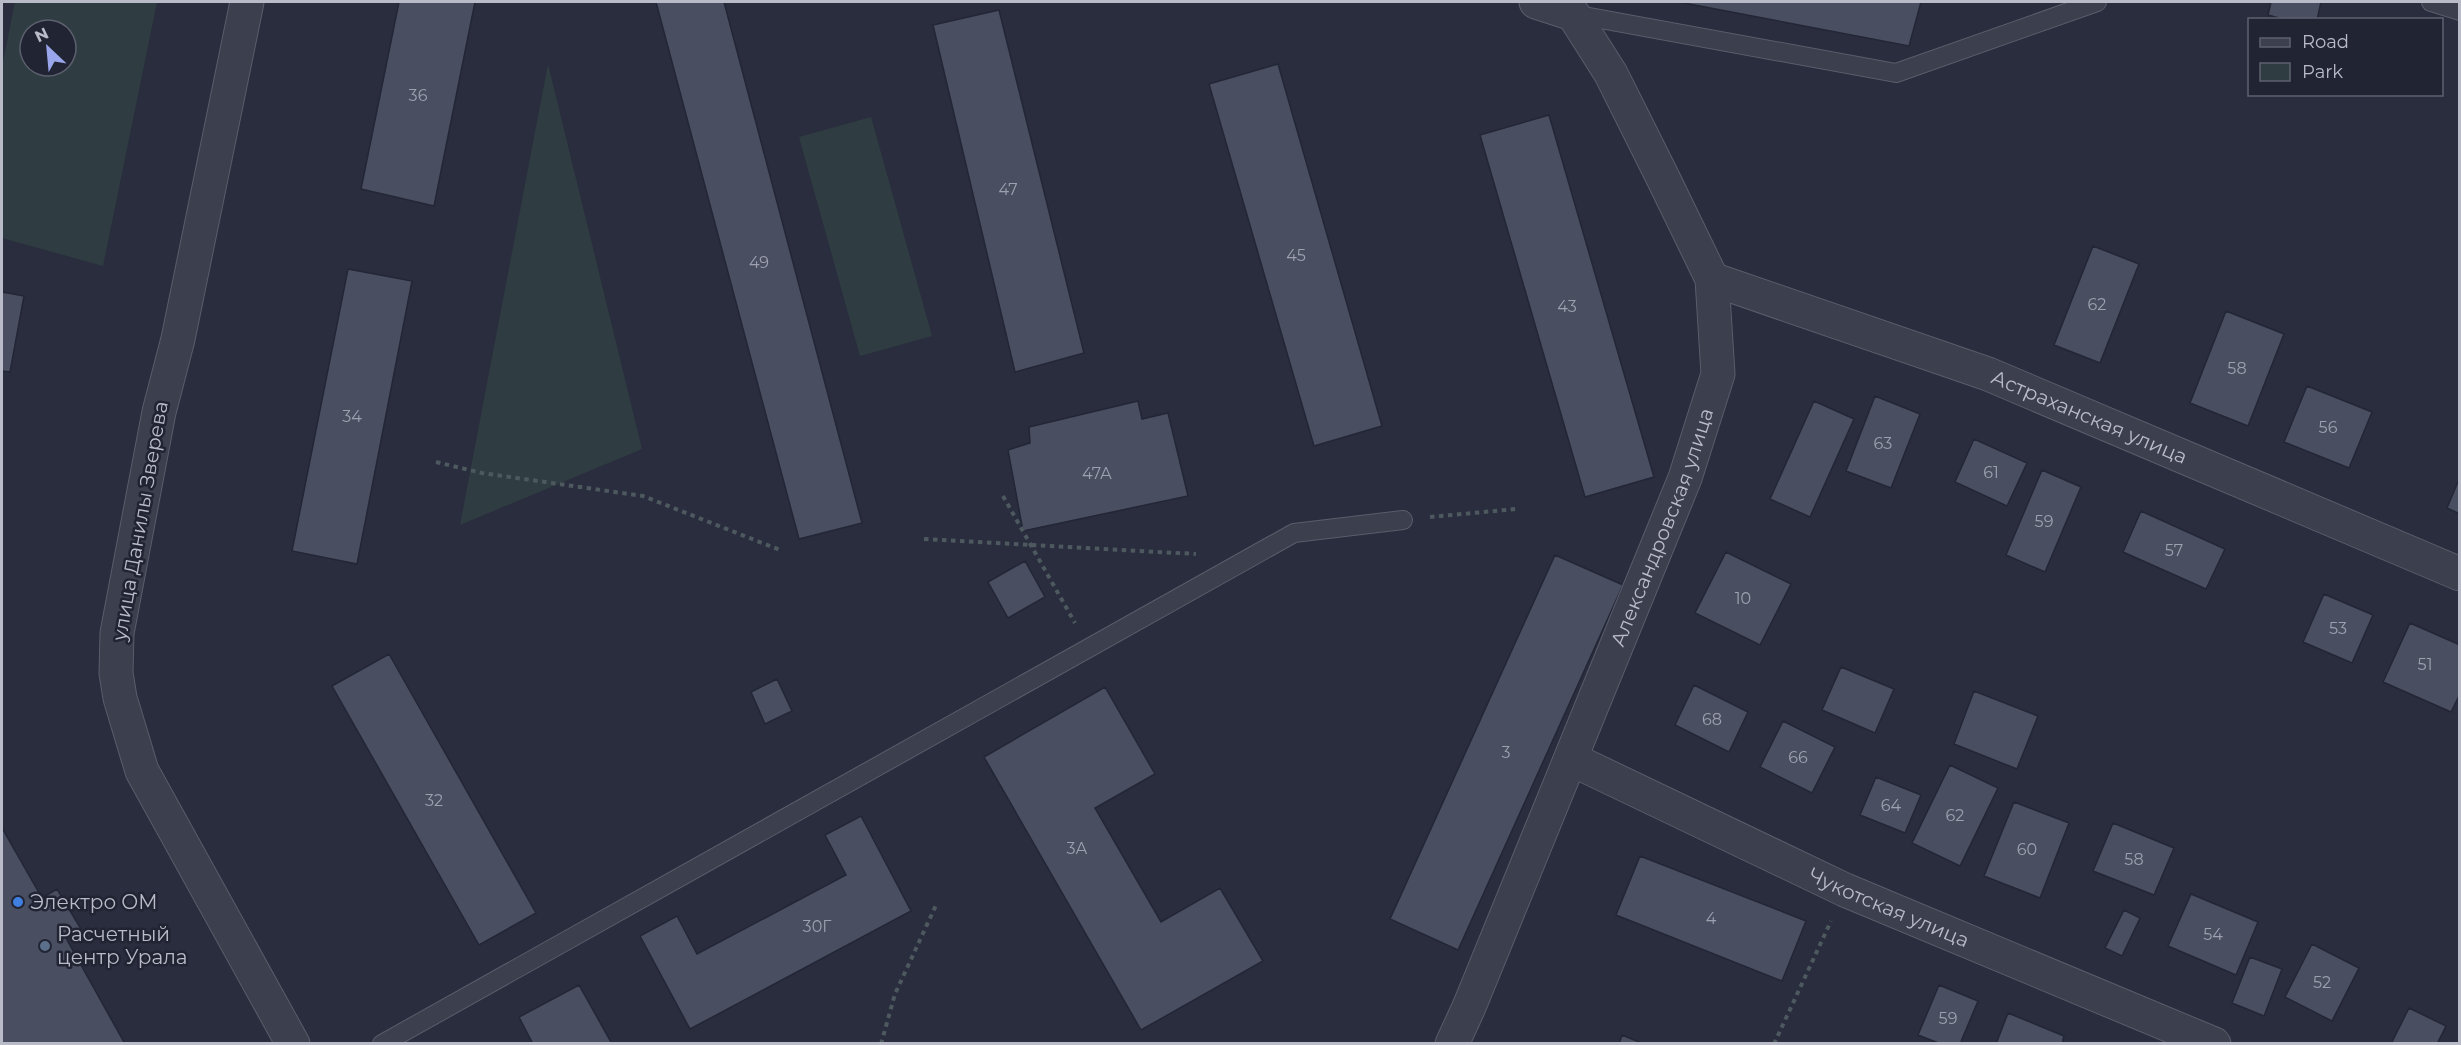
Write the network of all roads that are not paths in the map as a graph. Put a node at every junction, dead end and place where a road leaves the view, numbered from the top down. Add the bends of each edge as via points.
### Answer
1 (247, 2) edge
2 (1536, 2) edge
3 (2097, 2) edge
4 (2431, 2) edge
5 (2460, 11) edge
6 (1573, 15) junction
7 (1712, 279) junction
8 (1403, 520) road end
9 (2460, 574) edge
10 (1571, 759) junction
11 (292, 1044) edge
12 (382, 1044) edge
13 (1452, 1044) edge
14 (2214, 1044) edge

1 - 11 street, улица Данилы Зверева via 178,339 159,412 119,623 116,673 126,724 142,771
2 - 6 street
3 - 6 lane via 1896,73
4 - 5 lane
6 - 7 street, Александровская улица via 1611,74
7 - 9 street, Астраханская улица via 1988,374
7 - 10 street, Александровская улица via 1718,374 1685,478
8 - 12 lane via 1294,533
10 - 13 street, Александровская улица
10 - 14 street, Чукотская улица via 1845,890

